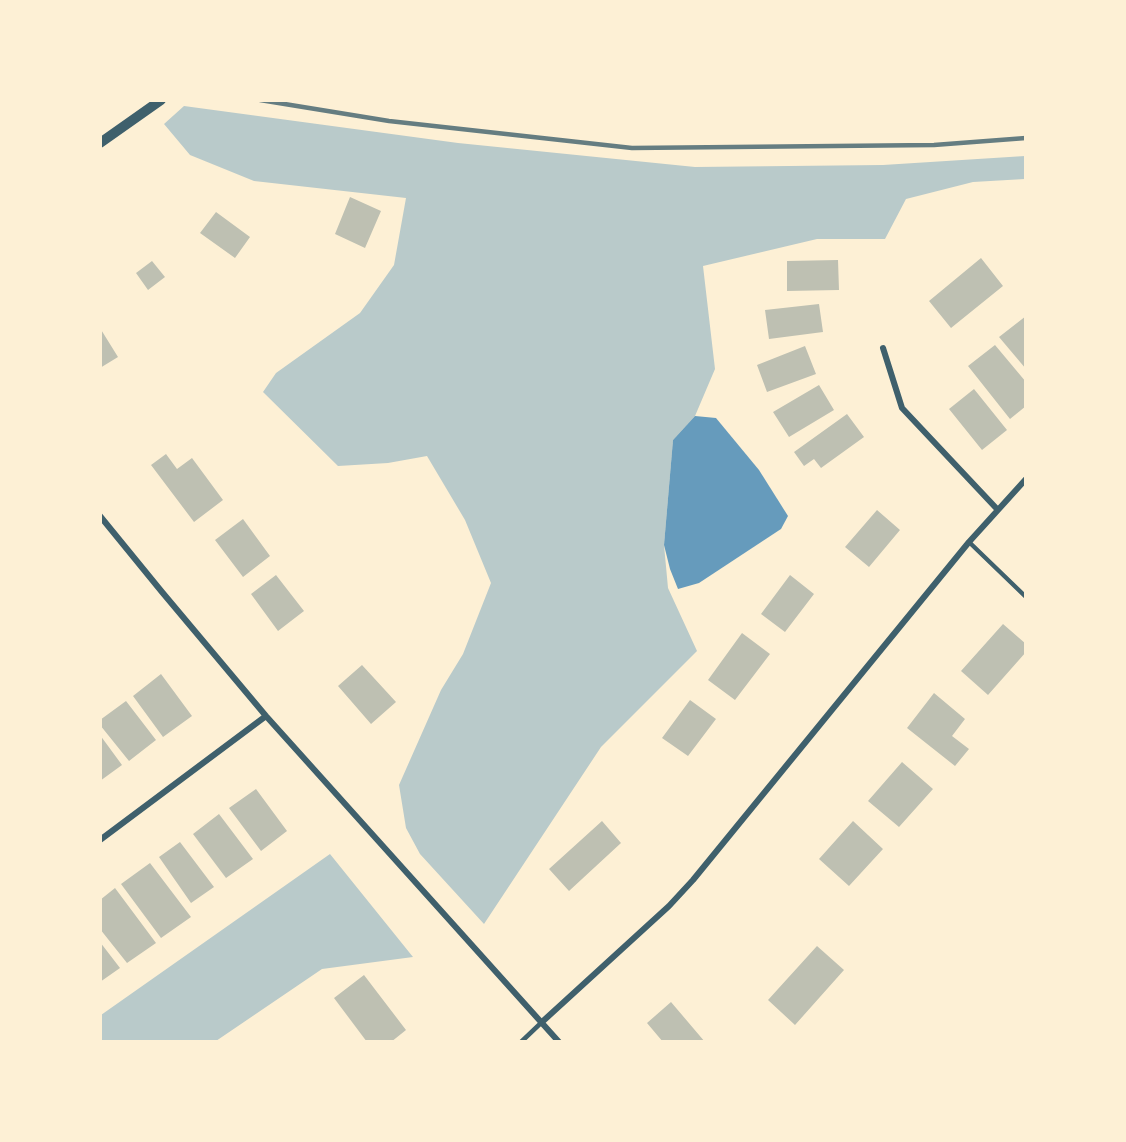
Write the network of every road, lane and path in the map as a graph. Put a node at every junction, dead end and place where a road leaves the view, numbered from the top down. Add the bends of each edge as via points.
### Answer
1 (160, 100) edge
2 (100, 143) edge
3 (883, 348) dead end
4 (1026, 479) edge
5 (997, 509) junction
6 (100, 516) edge
7 (969, 542) junction
8 (1026, 597) edge
9 (266, 716) junction
10 (100, 840) edge
11 (542, 1022) junction
12 (521, 1041) edge
13 (559, 1041) edge

1 - 2 street
3 - 5 street via 902,408
4 - 5 street
5 - 7 street
6 - 9 street
7 - 8 lane
7 - 11 street via 693,880
9 - 10 street
9 - 11 street
11 - 12 lane
11 - 13 street

